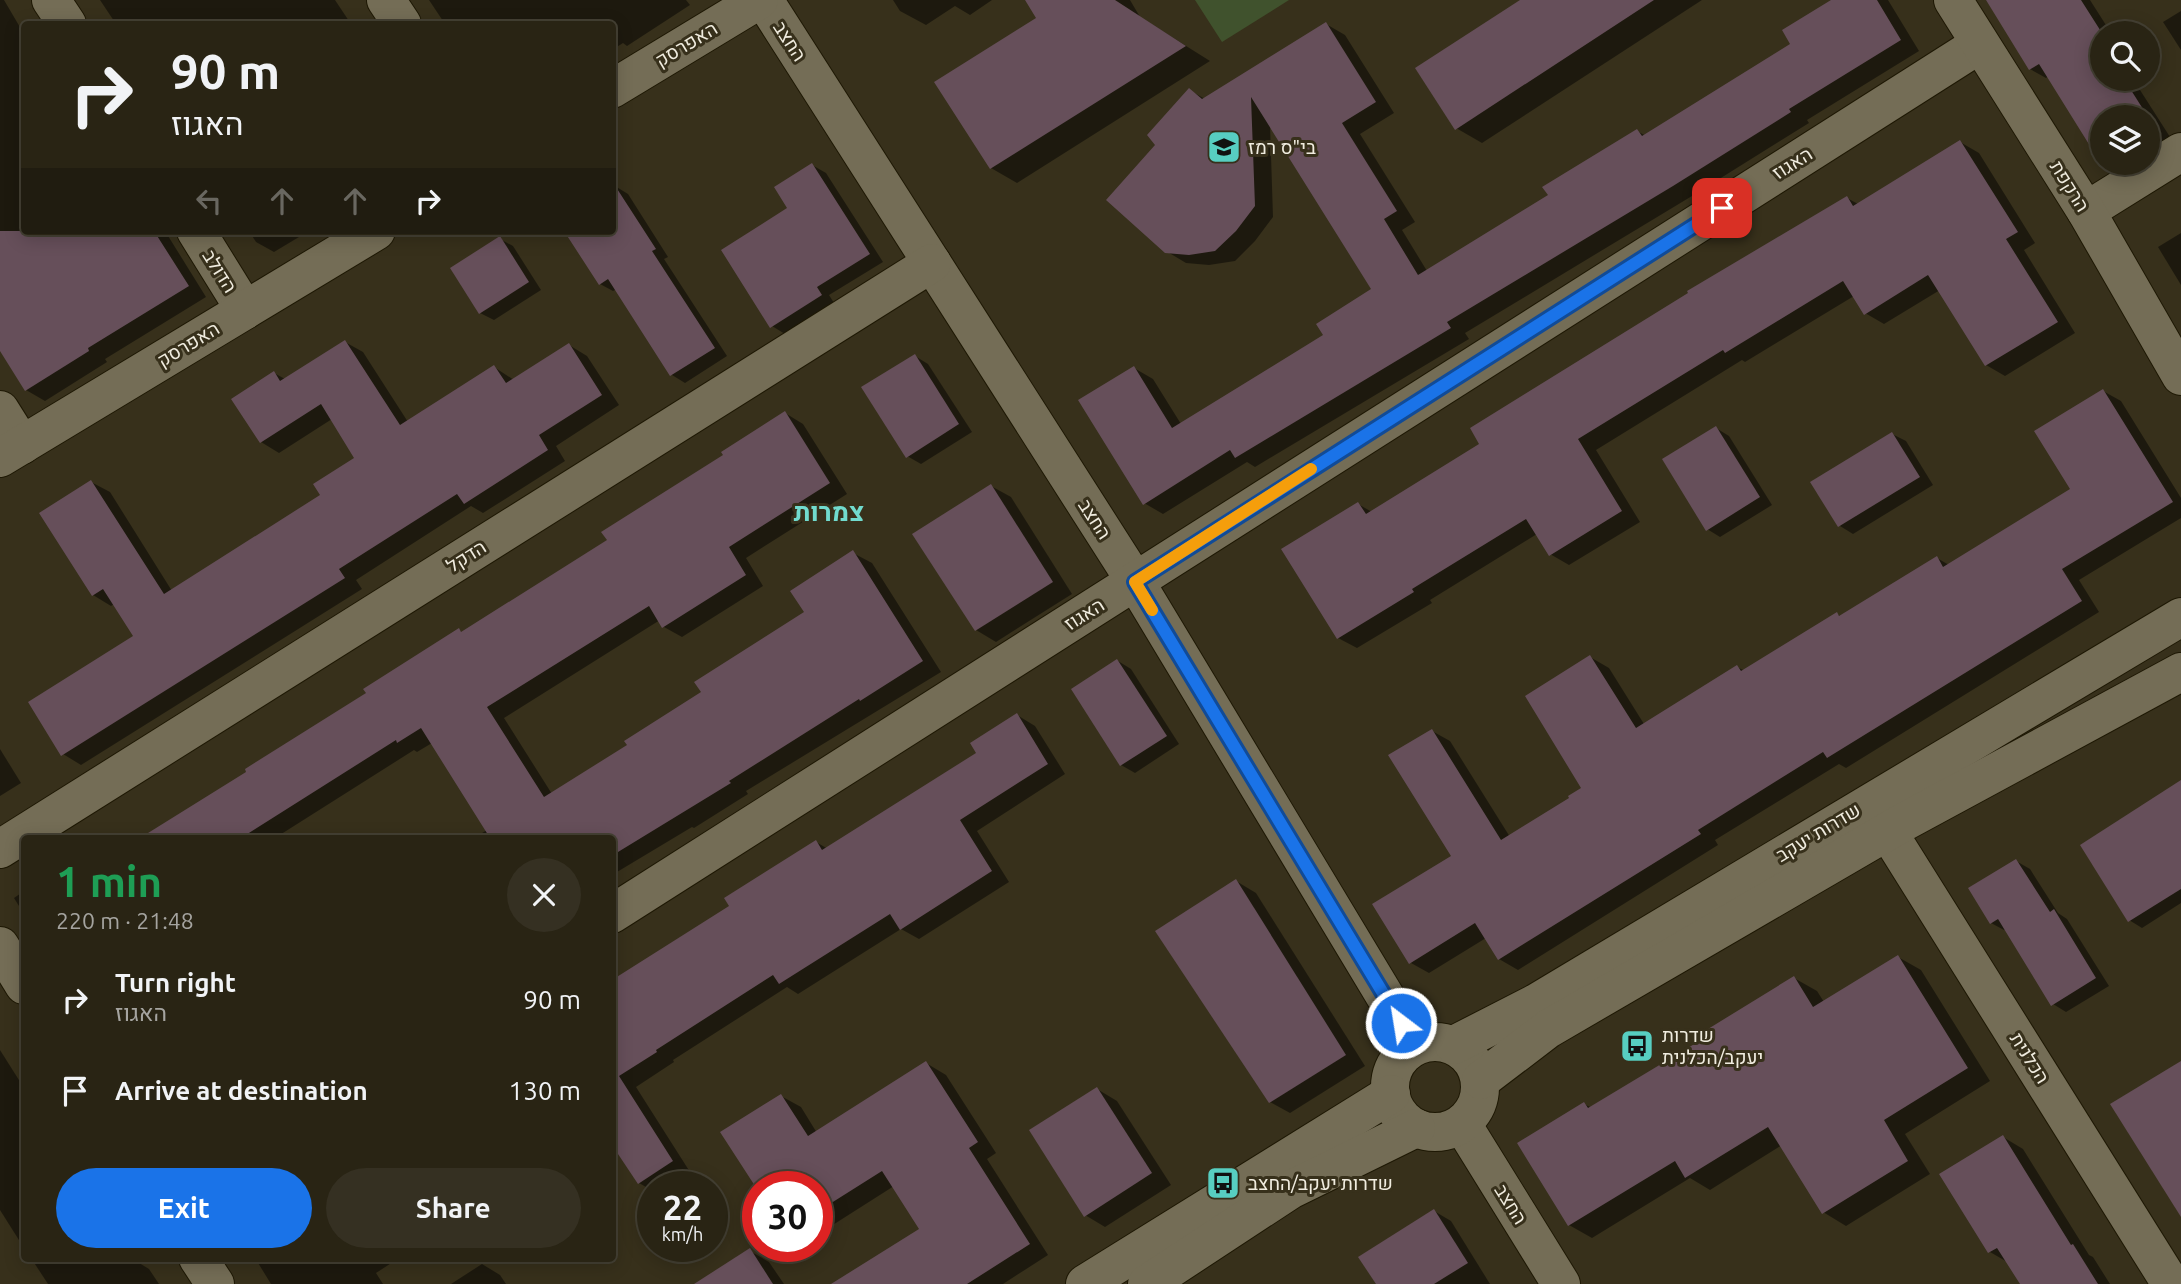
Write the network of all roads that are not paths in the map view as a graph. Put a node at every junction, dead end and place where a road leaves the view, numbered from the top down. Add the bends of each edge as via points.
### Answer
1 (51, 0) edge
2 (386, 0) edge
3 (761, 0) edge
4 (1953, 0) edge
5 (65, 21) edge
6 (400, 21) edge
7 (1980, 44) junction
8 (616, 87) edge
9 (2181, 152) edge
10 (2086, 211) junction
11 (198, 235) edge
12 (369, 235) edge
13 (932, 263) junction
14 (245, 310) junction
15 (2181, 376) edge
16 (0, 410) edge
17 (11, 451) edge
18 (1135, 582) junction
19 (2181, 617) edge
20 (2181, 672) edge
21 (1888, 832) junction
22 (22, 835) edge
23 (21, 836) edge
24 (0, 849) edge
25 (616, 911) edge
26 (0, 946) edge
27 (21, 980) edge
28 (1454, 1045) junction
29 (1415, 1046) junction
30 (1480, 1080) junction
31 (1391, 1094) junction
32 (1462, 1124) junction
33 (1416, 1128) junction
34 (201, 1262) edge
35 (215, 1284) edge
36 (1085, 1284) edge
37 (1147, 1284) edge
38 (1561, 1284) edge
39 (2171, 1284) edge

1 - 5 street
2 - 6 street
3 - 8 street, האפרסק
3 - 13 street, החצב
4 - 7 street, הרקפת
7 - 10 street, הרקפת
7 - 18 street, האגוז
9 - 10 street
10 - 15 street, הרקפת
11 - 14 street, הדולב
12 - 14 street, האפרסק
13 - 18 street, החצב
13 - 22 street, הדקל
14 - 17 street, האפרסק
16 - 17 street
18 - 25 street, האגוז
18 - 29 street, החצב
19 - 28 street, שדרות יעקב via 1536,1003
20 - 21 street, שדרות יעקב
21 - 30 street, שדרות יעקב via 1548,1029
21 - 39 street, הכלנית
23 - 24 street, הדקל
26 - 27 street
28 - 29 street via 1441,1041
28 - 30 street via 1476,1066
29 - 31 street via 1395,1066
30 - 32 street via 1478,1104
31 - 33 street via 1395,1108
31 - 36 street
32 - 33 street via 1439,1133
32 - 38 street, החצב
33 - 37 street via 1290,1190
34 - 35 street

